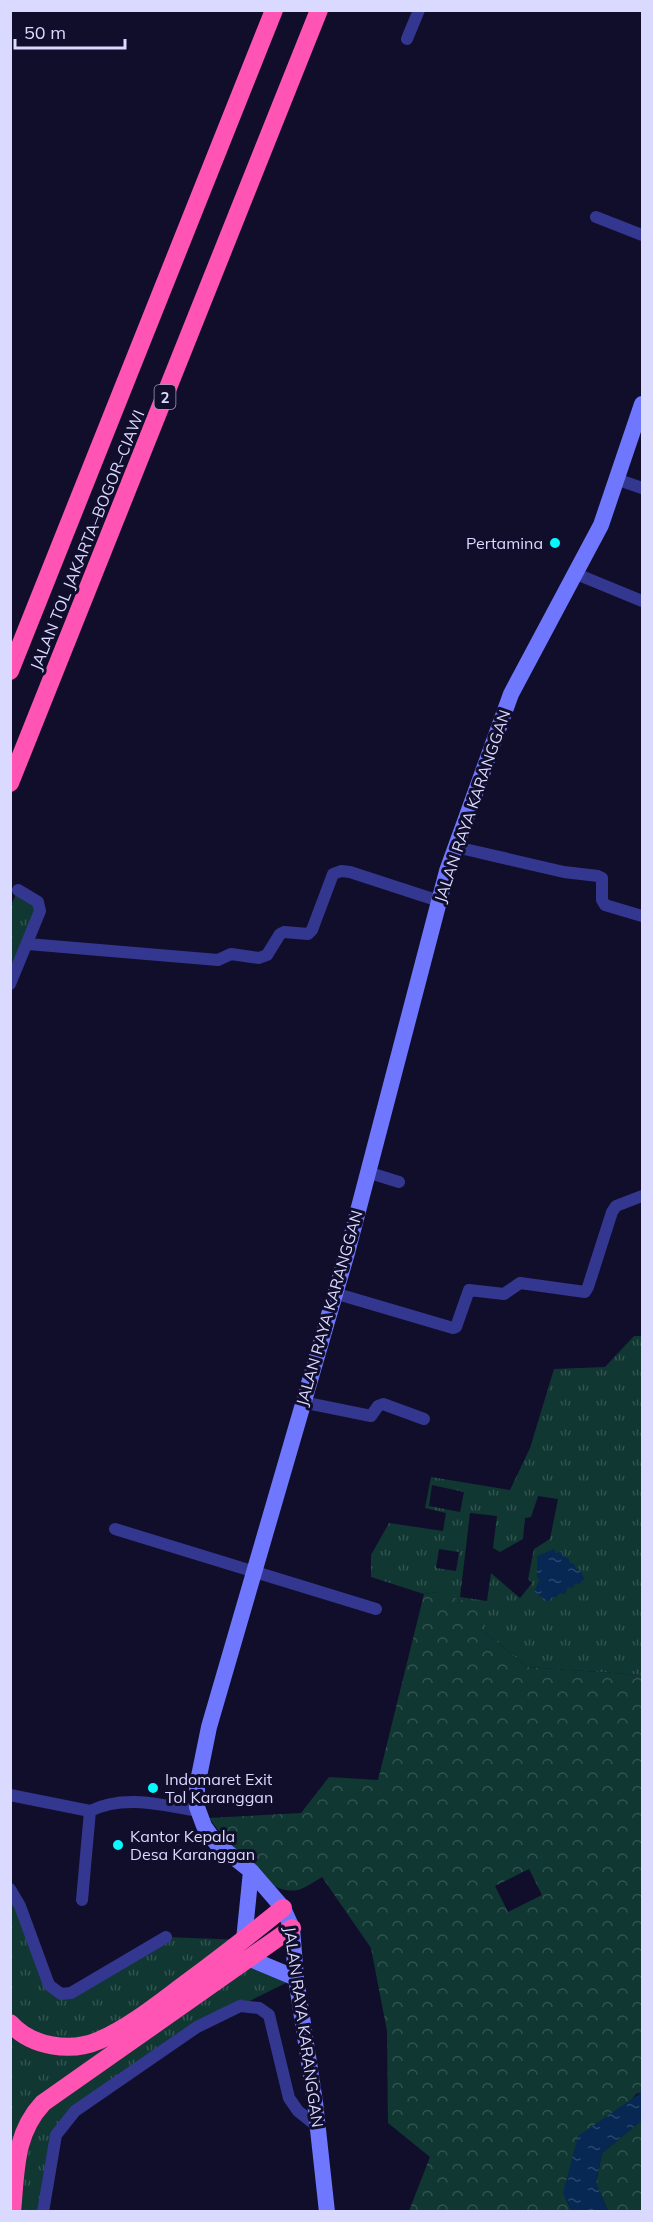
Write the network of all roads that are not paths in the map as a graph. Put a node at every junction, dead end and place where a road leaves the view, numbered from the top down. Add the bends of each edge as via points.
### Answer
1 (274, 10) edge
2 (319, 10) edge
3 (419, 10) edge
4 (406, 39) dead end
5 (597, 217) dead end
6 (642, 235) edge
7 (642, 404) edge
8 (616, 479) junction
9 (642, 489) edge
10 (574, 573) junction
11 (642, 601) edge
12 (10, 670) edge
13 (10, 783) edge
14 (456, 847) junction
15 (18, 890) dead end
16 (439, 901) junction
17 (642, 916) edge
18 (28, 944) junction
19 (10, 984) edge
20 (367, 1172) junction
21 (399, 1182) dead end
22 (642, 1196) edge
23 (334, 1293) junction
24 (302, 1402) junction
25 (424, 1419) dead end
26 (115, 1529) dead end
27 (255, 1571) junction
28 (376, 1609) dead end
29 (10, 1795) edge
30 (90, 1811) junction
31 (198, 1811) junction
32 (251, 1871) junction
33 (10, 1888) edge
34 (82, 1900) dead end
35 (284, 1908) junction
36 (292, 1928) junction
37 (166, 1937) dead end
38 (246, 1949) junction
39 (296, 1978) junction
40 (10, 2023) edge
41 (318, 2127) junction
42 (12, 2211) edge
43 (43, 2211) edge
44 (327, 2211) edge

1 - 12 highway, JALAN TOL JAKARTA–BOGOR–CIAWI
2 - 13 highway, JALAN TOL JAKARTA–BOGOR–CIAWI / 2
3 - 4 street
5 - 6 street
7 - 8 street, JALAN RAYA KARANGGAN
8 - 9 street
8 - 10 street, JALAN RAYA KARANGGAN via 601,525
10 - 11 street
10 - 14 street, JALAN RAYA KARANGGAN via 511,694
14 - 16 street, JALAN RAYA KARANGGAN
14 - 17 street via 598,876 602,878 605,905
15 - 18 street via 40,906
16 - 18 street via 341,871 333,874 312,930 308,934 280,934 267,955 259,958 231,954 218,960
16 - 20 street, JALAN RAYA KARANGGAN
18 - 19 street
20 - 21 street
20 - 23 street, JALAN RAYA KARANGGAN
22 - 23 street via 616,1206 612,1212 585,1292 520,1283 502,1294 469,1290 453,1328
23 - 24 street, JALAN RAYA KARANGGAN
24 - 25 street via 371,1416 383,1404
24 - 27 street, JALAN RAYA KARANGGAN
26 - 27 street
27 - 28 street
27 - 31 street, JALAN RAYA KARANGGAN via 209,1727 197,1786
29 - 30 street
30 - 31 street via 121,1801
30 - 34 street
31 - 32 street, JALAN RAYA KARANGGAN via 216,1843
32 - 35 street, JALAN RAYA KARANGGAN
32 - 38 street
33 - 37 street via 49,1985 61,1994 71,1993
35 - 36 street, JALAN RAYA KARANGGAN
35 - 38 highway
36 - 38 highway
36 - 39 street, JALAN RAYA KARANGGAN
38 - 39 street
38 - 40 highway via 100,2040 84,2045 41,2044
38 - 42 highway via 39,2107 21,2135
39 - 41 street, JALAN RAYA KARANGGAN
41 - 43 street via 289,2098 269,2015 259,2007 240,2006 197,2027 75,2111 56,2135
41 - 44 street, JALAN RAYA KARANGGAN

